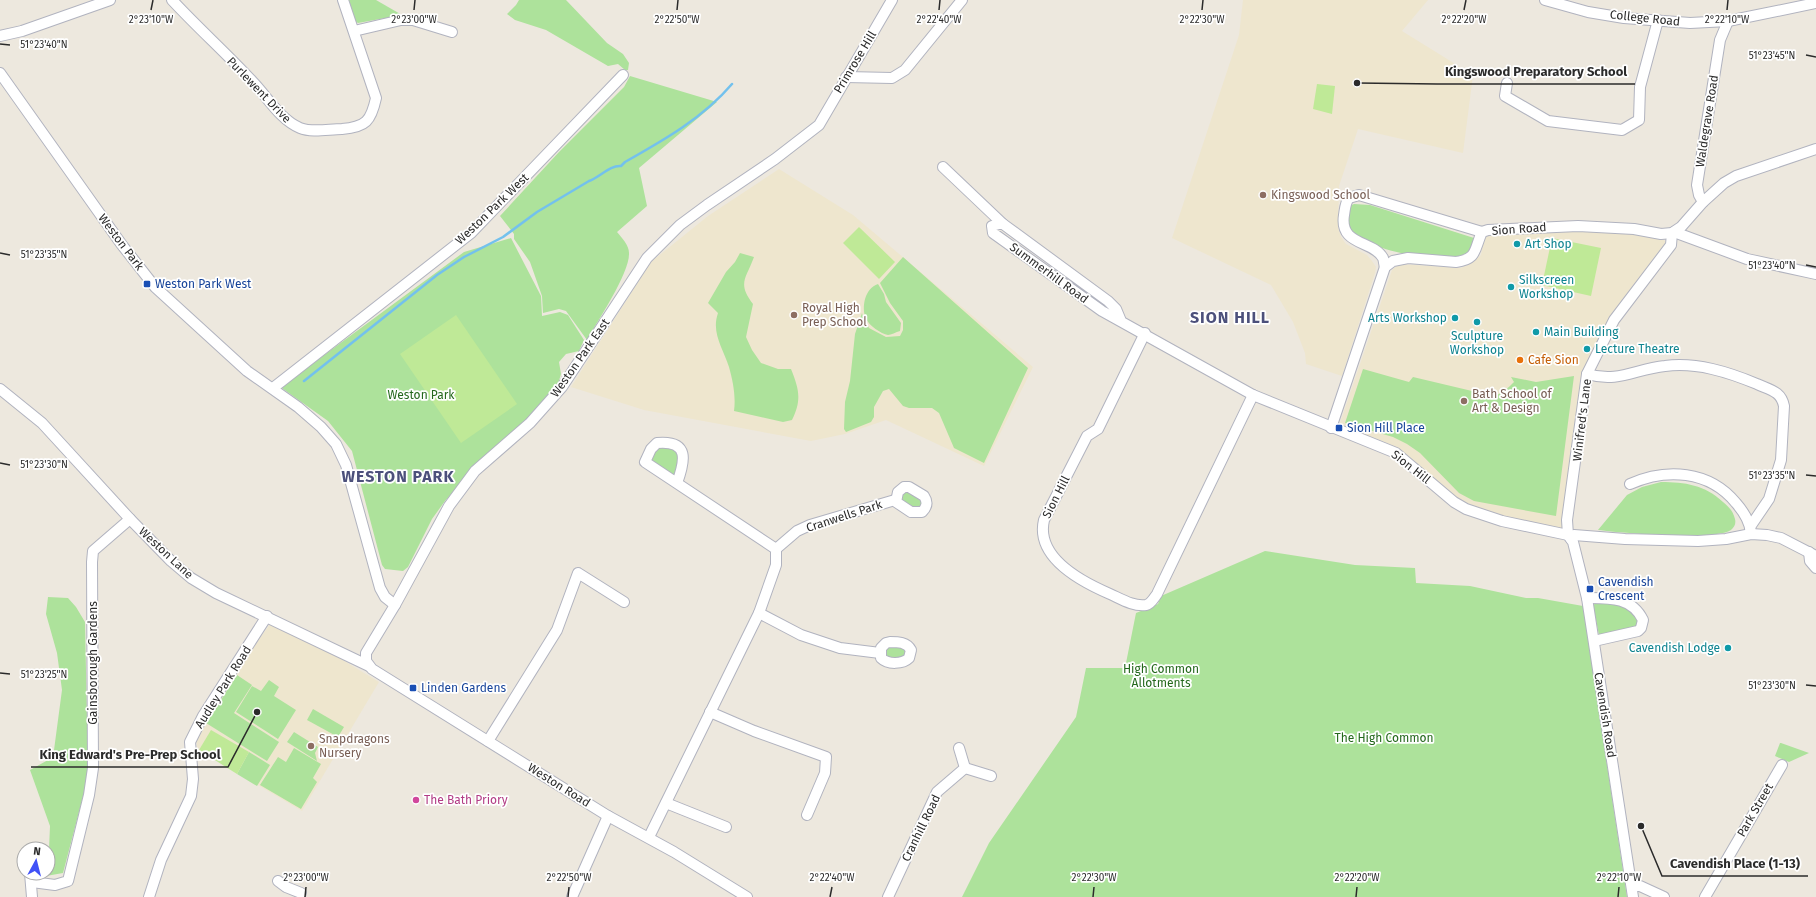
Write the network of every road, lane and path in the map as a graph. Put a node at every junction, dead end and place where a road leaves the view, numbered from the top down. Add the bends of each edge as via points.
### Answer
1 (110, 0) edge
2 (172, 0) edge
3 (343, 0) edge
4 (892, 0) edge
5 (962, 0) edge
6 (1545, 0) edge
7 (1816, 2) edge
8 (1658, 20) junction
9 (1728, 21) junction
10 (1713, 22) junction
11 (354, 31) junction
12 (452, 32) dead end
13 (0, 36) edge
14 (1720, 40) junction
15 (0, 73) edge
16 (623, 75) dead end
17 (846, 77) junction
18 (1506, 83) dead end
19 (819, 125) joint
20 (1816, 149) edge
21 (943, 167) dead end
22 (1703, 202) junction
23 (1482, 232) junction
24 (1673, 232) junction
25 (1385, 267) junction
26 (1816, 274) edge
27 (1145, 333) junction
28 (1587, 374) junction
29 (273, 388) junction
30 (0, 389) edge
31 (1253, 395) junction
32 (1331, 428) junction
33 (677, 483) dead end
34 (1630, 484) dead end
35 (895, 500) dead end
36 (130, 519) junction
37 (1751, 531) junction
38 (1570, 537) junction
39 (776, 549) junction
40 (1812, 554) edge
41 (1816, 568) edge
42 (1587, 598) junction
43 (624, 602) dead end
44 (395, 605) junction
45 (759, 613) junction
46 (267, 616) junction
47 (1594, 641) junction
48 (880, 652) dead end
49 (371, 668) junction
50 (710, 712) junction
51 (488, 741) junction
52 (959, 748) dead end
53 (1782, 765) dead end
54 (965, 768) junction
55 (991, 776) dead end
56 (666, 803) junction
57 (807, 815) dead end
58 (608, 816) junction
59 (726, 827) dead end
60 (649, 837) junction
61 (31, 881) edge
62 (41, 881) edge
63 (1632, 886) junction
64 (300, 893) dead end
65 (32, 897) edge
66 (149, 897) edge
67 (284, 897) edge
68 (572, 897) edge
69 (747, 897) edge
70 (888, 897) edge
71 (1634, 897) edge
72 (1664, 897) edge
73 (1705, 897) edge

1 - 13 street via 22,31
2 - 11 street, Purlewent Drive via 252,81 282,116 292,124 311,130 356,128 366,122 373,112 376,98
3 - 11 street, Purlewent Drive
4 - 17 street, Primrose Hill
5 - 17 street via 905,70 892,78
6 - 8 street, College Road via 1588,12
7 - 9 street, College Road
8 - 10 street, College Road
8 - 18 street via 1640,87 1639,120 1622,130 1548,121 1505,96
9 - 10 street, College Road
9 - 14 street, Waldegrave Road
10 - 14 street
11 - 12 street via 401,20 413,20 443,24
14 - 22 street, Waldegrave Road via 1697,185
15 - 29 street, Weston Park via 122,245 155,287 247,371
16 - 29 street, Weston Park West via 471,233
17 - 19 street, Primrose Hill
19 - 44 street, Weston Park East via 686,221 647,258 562,387 530,423 475,471 449,506
20 - 22 street via 1736,176
21 - 27 street, Summerhill Road via 1003,224 992,226 993,233 1102,311
22 - 24 street via 1681,227
23 - 24 street, Sion Road via 1578,226 1634,229 1661,234
23 - 25 street, Sion Road via 1477,250 1462,261 1408,258 1393,261
23 - 25 street via 1360,196 1349,198 1344,214 1344,229 1350,237 1378,253 1383,258
24 - 26 street, Sion Road via 1747,259
24 - 28 street, Winifred's Lane via 1671,245 1614,320
25 - 32 street
27 - 31 street, Sion Hill
27 - 31 street, Sion Hill via 1098,429 1087,436 1042,527 1044,540 1054,558 1087,584 1124,601 1142,605 1150,602 1157,594
28 - 37 street via 1610,378 1679,365 1710,368 1776,392 1782,398 1784,406 1781,460 1769,499
28 - 38 street, Winifred's Lane via 1567,520
29 - 44 street, Weston Park via 321,427 336,444 346,465 380,588 385,597
30 - 36 street, Weston Lane via 42,423
31 - 32 street, Sion Hill
32 - 38 street, Sion Hill via 1396,453 1454,502 1466,509 1502,521
33 - 39 street
34 - 37 street via 1666,474 1701,478 1725,492 1742,510
35 - 39 street, Cranwells Park via 810,525 797,531
36 - 46 street, Weston Lane via 191,578 216,593
36 - 62 street, Gainsborough Gardens via 93,551 93,768 89,795 68,881 55,885
37 - 38 street, Sion Hill via 1726,539 1698,541 1574,535
37 - 40 street via 1781,538
38 - 42 street, Cavendish Road
39 - 45 street via 776,565
40 - 41 street via 1810,561
42 - 47 street, Cavendish Road
42 - 47 street via 1626,602 1634,606 1644,620 1638,631
43 - 51 street via 578,573 557,630
44 - 49 street, Weston Park East via 366,653 366,661
45 - 48 street via 801,636 840,648
45 - 50 street
46 - 49 street, Weston Lane
46 - 66 street, Audley Park Road via 203,716 190,742 193,779 191,796 160,860
47 - 63 street, Cavendish Road
49 - 51 street, Weston Road
50 - 56 street
50 - 57 street via 754,731 828,754 825,773
51 - 58 street, Weston Road
52 - 54 street
53 - 73 street, Park Street
54 - 55 street
54 - 70 street, Cranhill Road via 937,792
56 - 59 street
56 - 60 street
58 - 60 street, Weston Road
58 - 68 street
60 - 69 street, Weston Road
61 - 65 street, Gainsborough Gardens
63 - 71 street, Cavendish Road
63 - 72 street via 1640,886
64 - 67 street via 282,884

